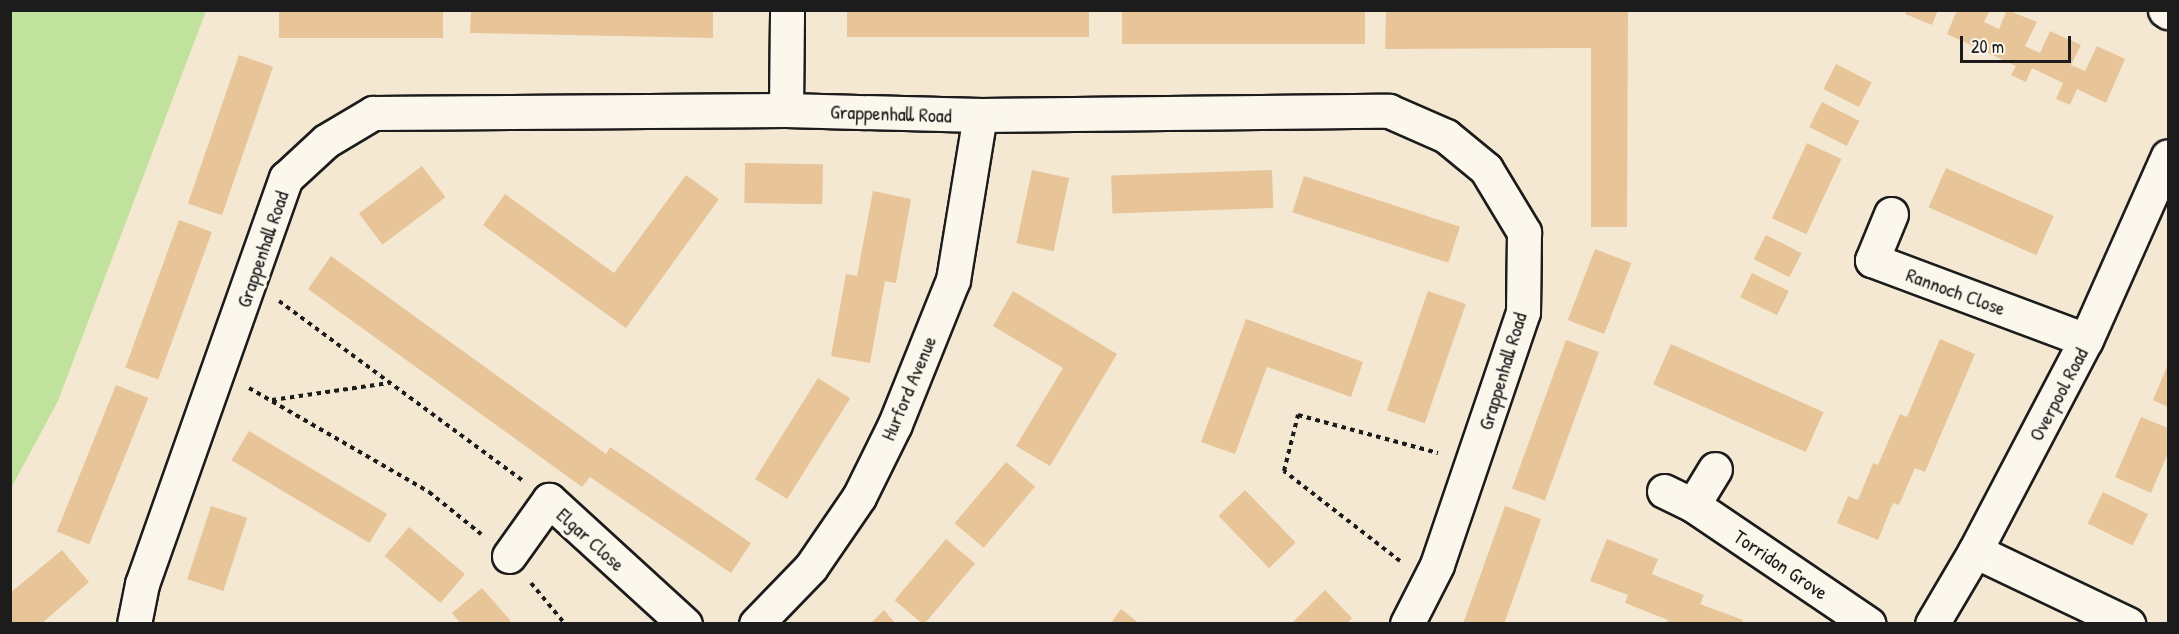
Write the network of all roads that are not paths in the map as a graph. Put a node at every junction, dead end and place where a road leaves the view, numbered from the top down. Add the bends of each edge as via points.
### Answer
1 (787, 10) edge
2 (786, 110) junction
3 (980, 115) junction
4 (2169, 156) edge
5 (1891, 214) dead end
6 (2086, 340) junction
7 (1715, 469) dead end
8 (1664, 491) dead end
9 (1693, 505) junction
10 (1975, 551) junction
11 (509, 556) road end
12 (134, 624) edge
13 (685, 624) edge
14 (756, 624) edge
15 (1407, 624) edge
16 (1869, 624) edge
17 (1932, 624) edge
18 (2128, 624) edge

1 - 2 street
2 - 3 street, Grappenhall Road
2 - 12 street, Grappenhall Road via 374,112 326,141 286,178 142,585
3 - 14 street, Hurford Avenue via 953,280 895,424 859,497 812,567
3 - 15 street, Grappenhall Road via 1389,111 1446,136 1486,169 1524,232 1523,312 1473,463 1428,582
4 - 6 street, Overpool Road
5 - 6 street, Rannoch Close via 1872,260
6 - 10 street, Overpool Road
7 - 9 street
8 - 9 street, Torridon Grove
9 - 16 street, Torridon Grove
10 - 17 street, Overpool Road
10 - 18 street
11 - 13 street, Elgar Close via 549,500

